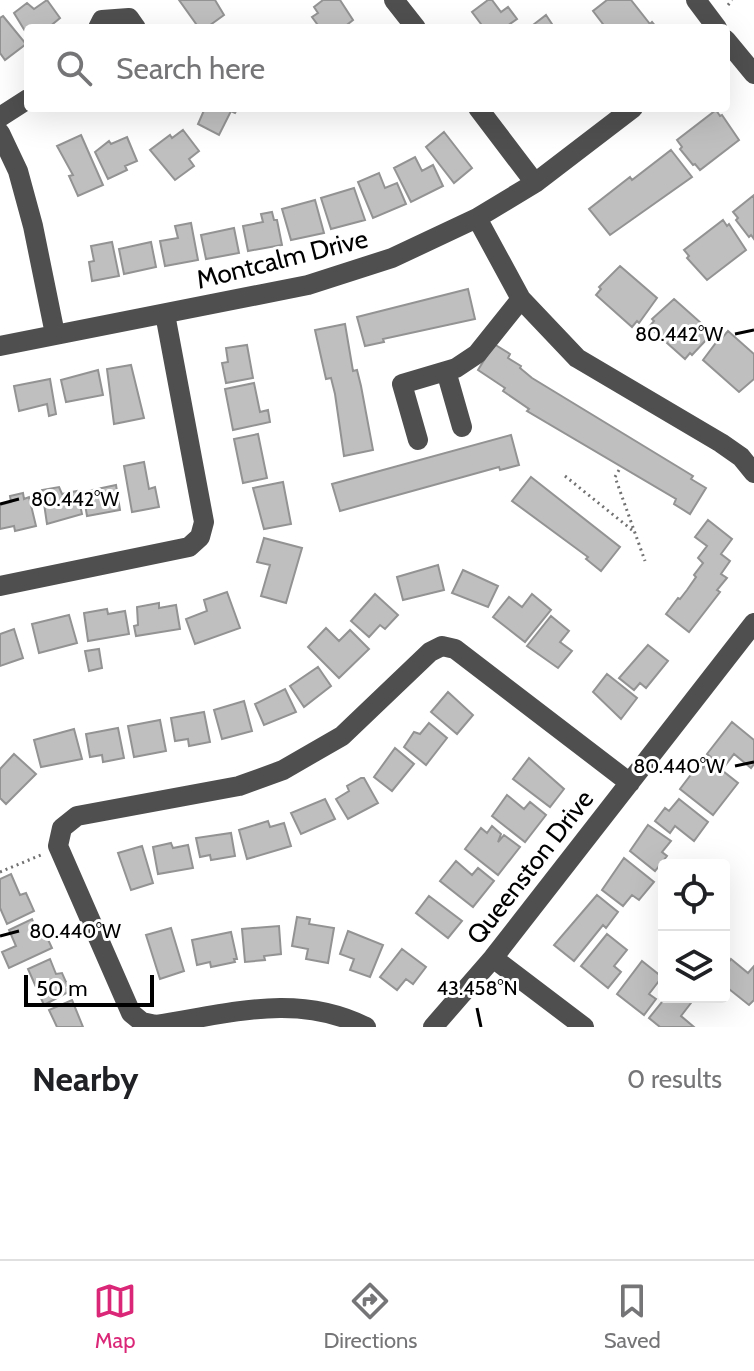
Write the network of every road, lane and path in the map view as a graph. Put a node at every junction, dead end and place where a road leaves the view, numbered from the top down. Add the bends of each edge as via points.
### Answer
1 (394, 0) edge
2 (696, 0) edge
3 (732, 0) edge
4 (728, 5) dead end
5 (100, 24) edge
6 (133, 24) edge
7 (413, 24) edge
8 (714, 24) edge
9 (730, 45) edge
10 (754, 74) edge
11 (24, 102) edge
12 (481, 112) edge
13 (628, 112) edge
14 (0, 117) edge
15 (0, 133) edge
16 (535, 183) junction
17 (477, 218) junction
18 (521, 299) junction
19 (165, 314) junction
20 (55, 334) junction
21 (0, 346) edge
22 (446, 371) junction
23 (462, 427) dead end
24 (418, 440) dead end
25 (619, 470) dead end
26 (754, 473) edge
27 (565, 476) dead end
28 (635, 532) junction
29 (645, 561) dead end
30 (0, 586) edge
31 (754, 623) edge
32 (630, 783) junction
33 (48, 852) dead end
34 (0, 872) edge
35 (493, 958) junction
36 (366, 1027) edge
37 (433, 1027) edge
38 (584, 1027) edge

1 - 7 street
2 - 8 street
3 - 4 path
5 - 6 street via 129,18
9 - 10 street
11 - 14 street
12 - 16 street
13 - 16 street, Montcalm Drive
15 - 20 street via 22,185
16 - 17 street, Montcalm Drive
17 - 18 street
17 - 19 street, Montcalm Drive via 392,258 308,285
18 - 22 street via 477,354
18 - 26 street via 577,358 721,443
19 - 20 street, Montcalm Drive
19 - 30 street via 204,522 200,537 189,547
20 - 21 street, Montcalm Drive
22 - 23 street
22 - 24 street via 402,384
25 - 28 path via 615,477
27 - 28 path
28 - 29 path
31 - 32 street, Queenston Drive
32 - 35 street, Queenston Drive
32 - 36 street via 455,649 442,646 342,736 283,770 239,786 77,816 62,828 58,846 131,1013 142,1022 156,1025 272,1007 307,1007
33 - 34 path
35 - 37 street, Queenston Drive
35 - 38 street

